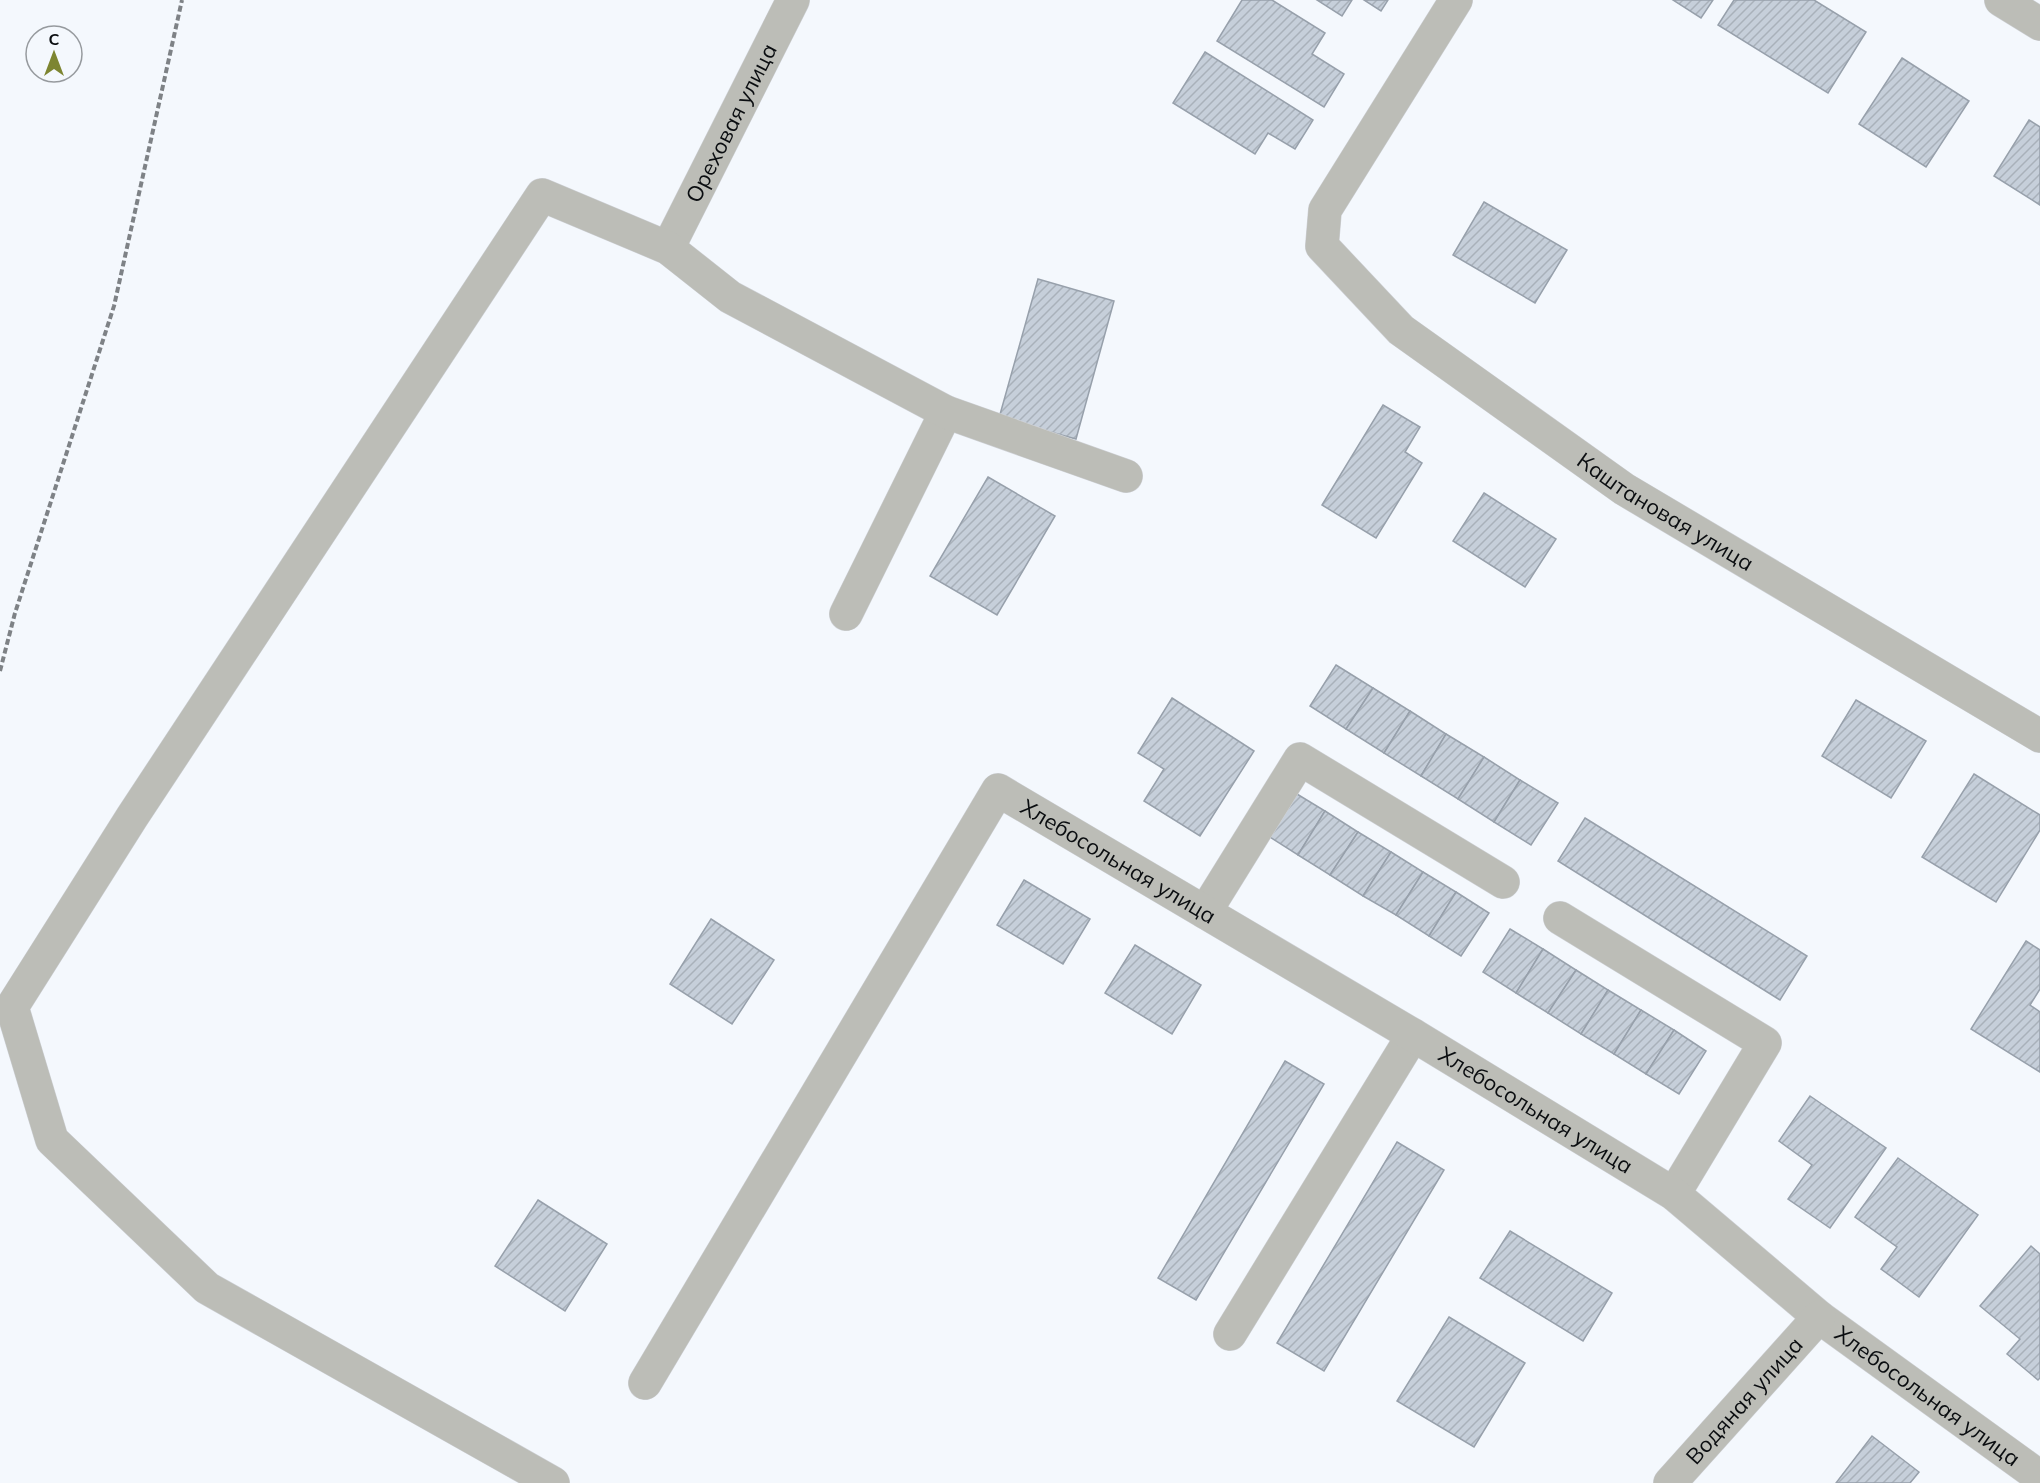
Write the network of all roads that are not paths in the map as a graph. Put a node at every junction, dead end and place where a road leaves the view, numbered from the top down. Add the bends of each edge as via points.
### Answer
1 (793, 0) edge
2 (1456, 0) edge
3 (2001, 0) edge
4 (2040, 24) edge
5 (668, 248) junction
6 (946, 412) junction
7 (1126, 476) dead end
8 (846, 614) dead end
9 (2040, 736) edge
10 (1503, 882) dead end
11 (1205, 912) junction
12 (1560, 918) dead end
13 (1413, 1035) junction
14 (1674, 1194) junction
15 (1819, 1317) junction
16 (1230, 1334) dead end
17 (645, 1383) dead end
18 (2040, 1477) edge
19 (553, 1483) edge
20 (1670, 1483) edge

1 - 5 street, Ореховая улица
2 - 9 street, Каштановая улица via 1325,210 1322,246 1401,330 1624,489
3 - 4 street
5 - 6 street via 730,297
5 - 19 street via 542,195 138,807 12,1006 52,1140 207,1288
6 - 7 street
6 - 8 street
10 - 11 street via 1300,759
11 - 13 street, Хлебосольная улица
11 - 17 street, Хлебосольная улица via 998,790
12 - 14 street via 1765,1043
13 - 14 street, Хлебосольная улица
13 - 16 street
14 - 15 street, Хлебосольная улица
15 - 18 street, Хлебосольная улица
15 - 20 street, Водяная улица

